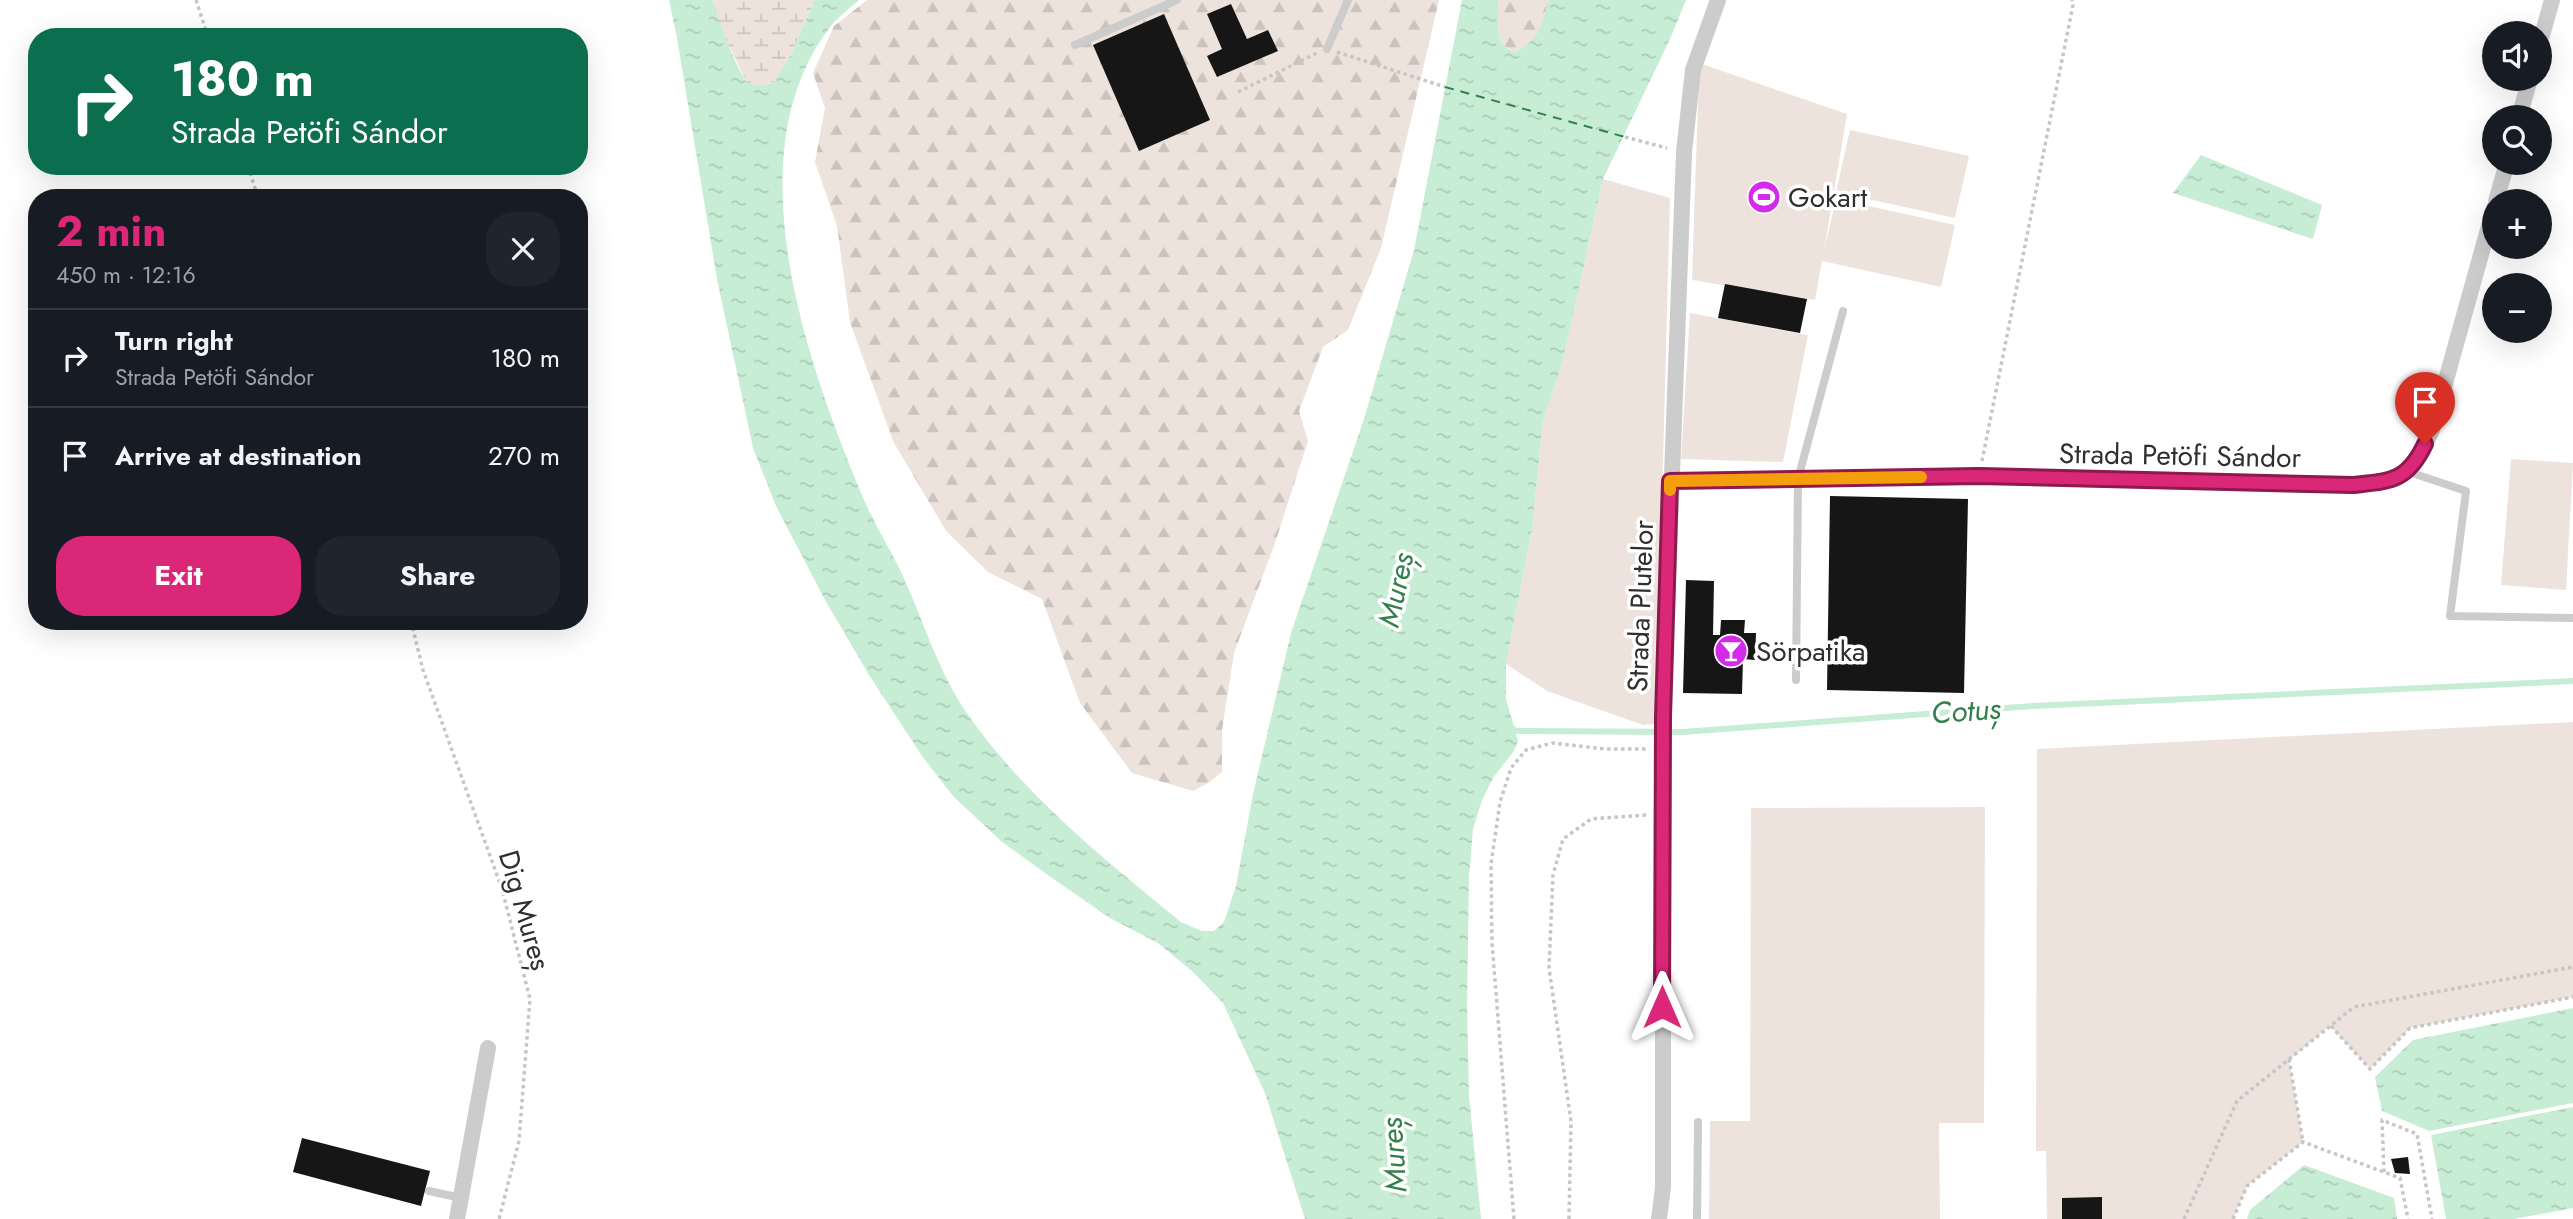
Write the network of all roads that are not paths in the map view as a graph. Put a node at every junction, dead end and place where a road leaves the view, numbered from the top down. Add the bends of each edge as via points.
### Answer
1 (1177, 0) edge
2 (1348, 0) edge
3 (1718, 0) edge
4 (2552, 0) edge
5 (2546, 21) edge
6 (1074, 45) dead end
7 (1327, 49) road end
8 (2482, 251) edge
9 (1843, 311) dead end
10 (2406, 471) junction
11 (1798, 479) junction
12 (1670, 481) junction
13 (2573, 618) edge
14 (1796, 680) dead end
15 (488, 1048) dead end
16 (1698, 1122) dead end
17 (429, 1191) dead end
18 (461, 1198) junction
19 (457, 1219) edge
20 (1659, 1219) edge
21 (1697, 1219) edge

1 - 6 lane
2 - 7 lane
3 - 12 street, Strada Plutelor via 1693,70 1684,152
4 - 5 street
8 - 10 street via 2432,430 2418,459
9 - 11 lane
10 - 11 street, Strada Petöfi Sándor via 2391,481 2353,485 1979,476
10 - 13 lane via 2466,491 2449,616
11 - 12 street, Strada Petöfi Sándor
11 - 14 lane
12 - 20 street, Strada Plutelor via 1662,748 1663,1187
15 - 18 street
16 - 21 lane
17 - 18 lane
18 - 19 street

